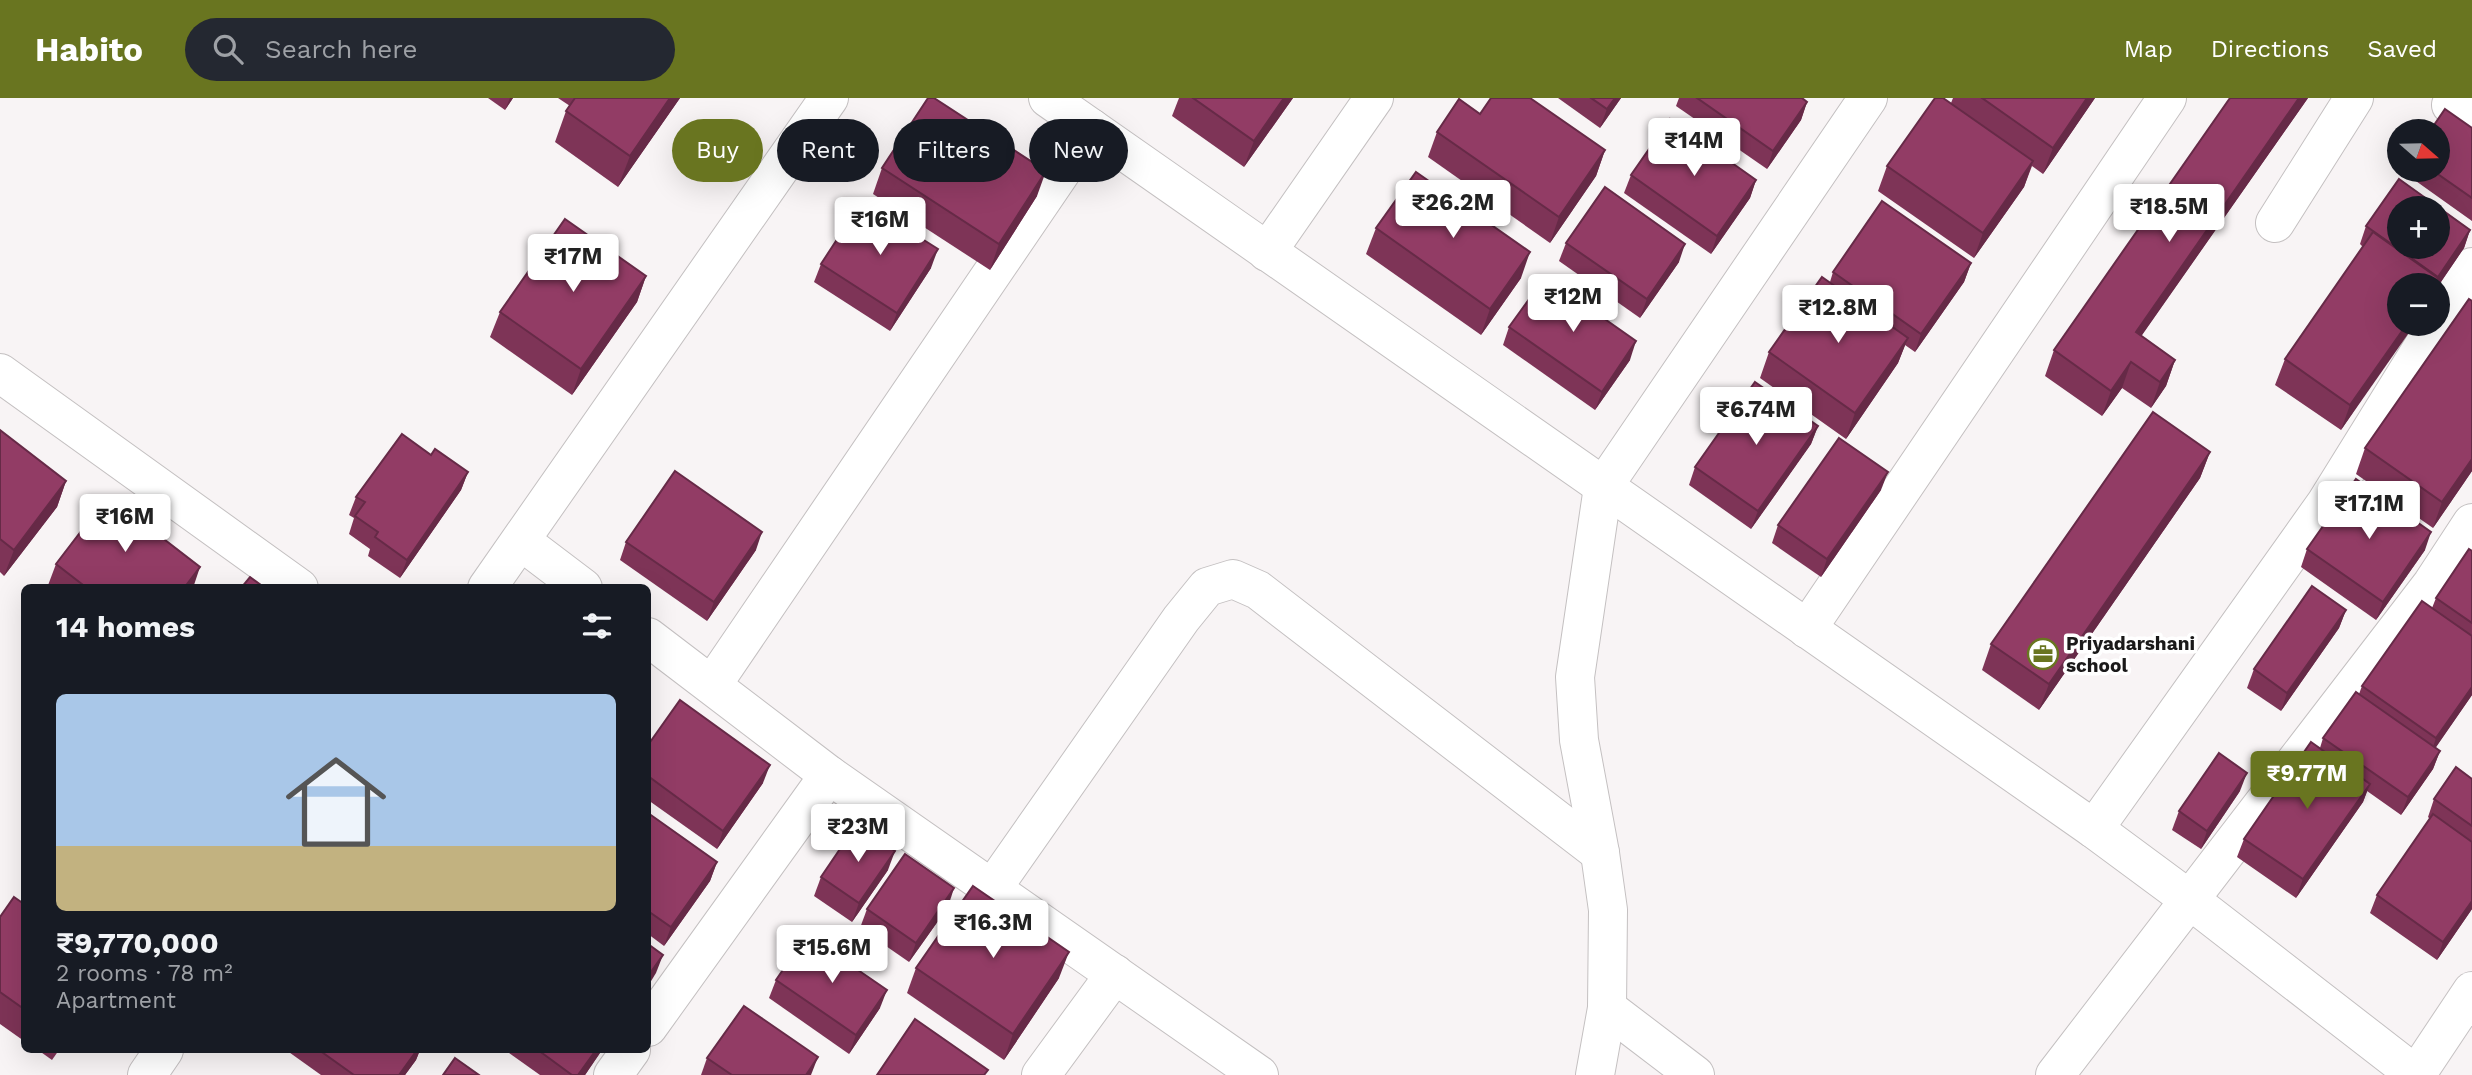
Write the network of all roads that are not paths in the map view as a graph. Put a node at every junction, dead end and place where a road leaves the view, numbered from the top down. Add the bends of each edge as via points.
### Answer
1 (829, 98) edge
2 (1048, 98) edge
3 (1374, 98) edge
4 (1868, 98) edge
5 (2166, 98) edge
6 (2354, 98) edge
7 (1078, 119) edge
8 (1128, 154) edge
9 (1054, 182) edge
10 (2275, 223) dead end
11 (1267, 252) junction
12 (2472, 267) edge
13 (2450, 302) edge
14 (2429, 336) edge
15 (0, 373) edge
16 (1603, 487) junction
17 (2472, 523) edge
18 (521, 541) junction
19 (293, 584) edge
20 (490, 584) edge
21 (578, 584) edge
22 (1807, 629) junction
23 (651, 639) edge
24 (712, 685) junction
25 (829, 775) junction
26 (2094, 829) junction
27 (1600, 853) junction
28 (992, 889) junction
29 (2190, 900) junction
30 (1115, 974) junction
31 (2472, 991) edge
32 (1606, 1008) junction
33 (651, 1023) edge
34 (162, 1053) edge
35 (629, 1053) edge
36 (1256, 1074) edge
37 (147, 1075) edge
38 (613, 1075) edge
39 (1041, 1075) edge
40 (1595, 1075) edge
41 (1695, 1075) edge
42 (2055, 1075) edge
43 (2416, 1075) edge

1 - 18 street
2 - 7 street
3 - 11 street
4 - 16 street
5 - 22 street
6 - 10 street
8 - 11 street
9 - 24 street
11 - 16 street
12 - 13 street
14 - 26 street via 2326,503
15 - 19 street
16 - 22 street
16 - 27 street via 1574,677 1579,740
17 - 29 street via 2432,584
18 - 20 street
18 - 21 street
22 - 26 street
23 - 24 street
24 - 25 street
25 - 28 street
25 - 33 street
26 - 29 street
27 - 28 street via 1258,590 1233,579 1207,587 1181,618
27 - 32 street via 1608,910
28 - 30 street
29 - 42 street
29 - 43 street
30 - 36 street
30 - 39 street
31 - 43 street
32 - 40 street
32 - 41 street
34 - 37 street
35 - 38 street

